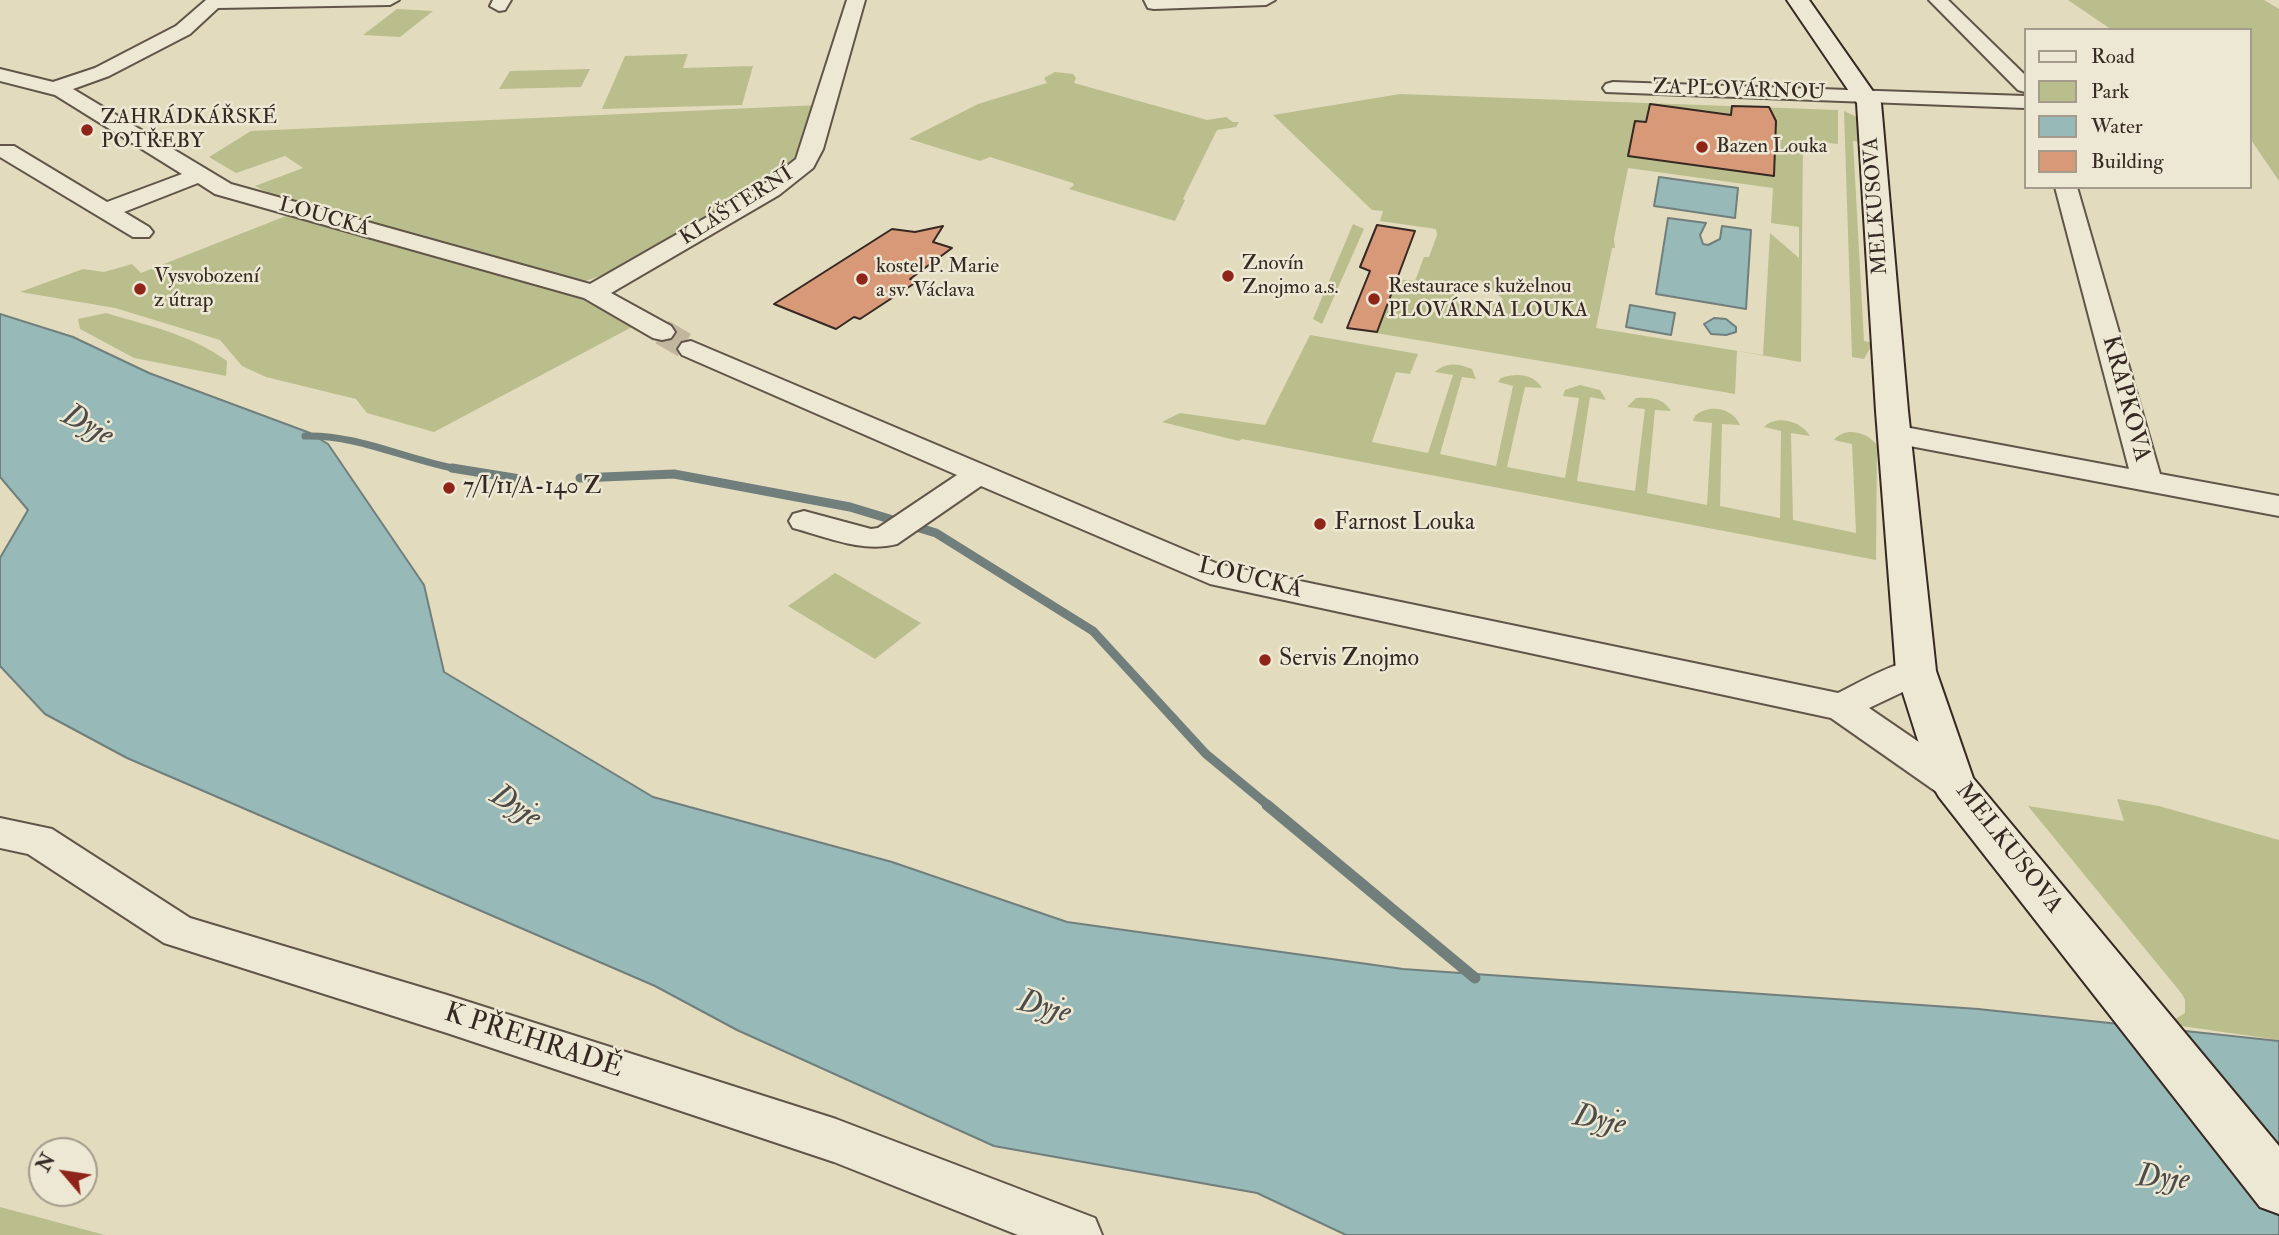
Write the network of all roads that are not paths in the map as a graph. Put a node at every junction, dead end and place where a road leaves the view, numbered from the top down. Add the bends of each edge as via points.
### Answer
1 (390, 0) edge
2 (856, 0) edge
3 (1266, 0) edge
4 (1798, 0) edge
5 (1938, 0) edge
6 (216, 2) edge
7 (1154, 2) edge
8 (0, 75) edge
9 (2024, 85) edge
10 (1613, 88) dead end
11 (56, 89) junction
12 (1865, 95) junction
13 (2024, 102) edge
14 (6, 151) dead end
15 (200, 175) junction
16 (2067, 189) edge
17 (104, 211) junction
18 (141, 232) dead end
19 (593, 293) junction
20 (662, 332) tunnel mouth
21 (691, 349) tunnel mouth
22 (1894, 433) junction
23 (980, 473) junction
24 (2147, 481) junction
25 (2279, 506) edge
26 (804, 521) dead end
27 (1916, 671) junction
28 (1841, 708) junction
29 (1954, 785) junction
30 (0, 833) edge
31 (2279, 1188) edge
32 (1078, 1235) edge

1 - 6 street
2 - 19 street, KLÁŠTERNÍ via 805,163 771,190
3 - 7 street
4 - 12 street, MELKUSOVA
5 - 9 street
6 - 11 street via 183,30 102,72
8 - 11 street, LOUCKÁ
10 - 12 street, ZA PLOVÁRNOU
11 - 15 street, LOUCKÁ
12 - 13 street, ZA PLOVÁRNOU
12 - 22 street, MELKUSOVA
14 - 17 street
15 - 17 street
15 - 19 street, LOUCKÁ via 223,189
16 - 24 street, KRAPKOVA
17 - 18 street
19 - 20 street, LOUCKÁ
21 - 23 street, LOUCKÁ
22 - 24 street
22 - 27 street, MELKUSOVA
23 - 26 street via 886,537 871,540
23 - 28 street, LOUCKÁ via 1210,573
24 - 25 street, KRAPKOVA
27 - 28 street
27 - 29 street, MELKUSOVA
28 - 29 street, LOUCKÁ
29 - 31 street, MELKUSOVA
30 - 32 street, K PŘEHRADĚ via 38,840 178,931 836,1141

